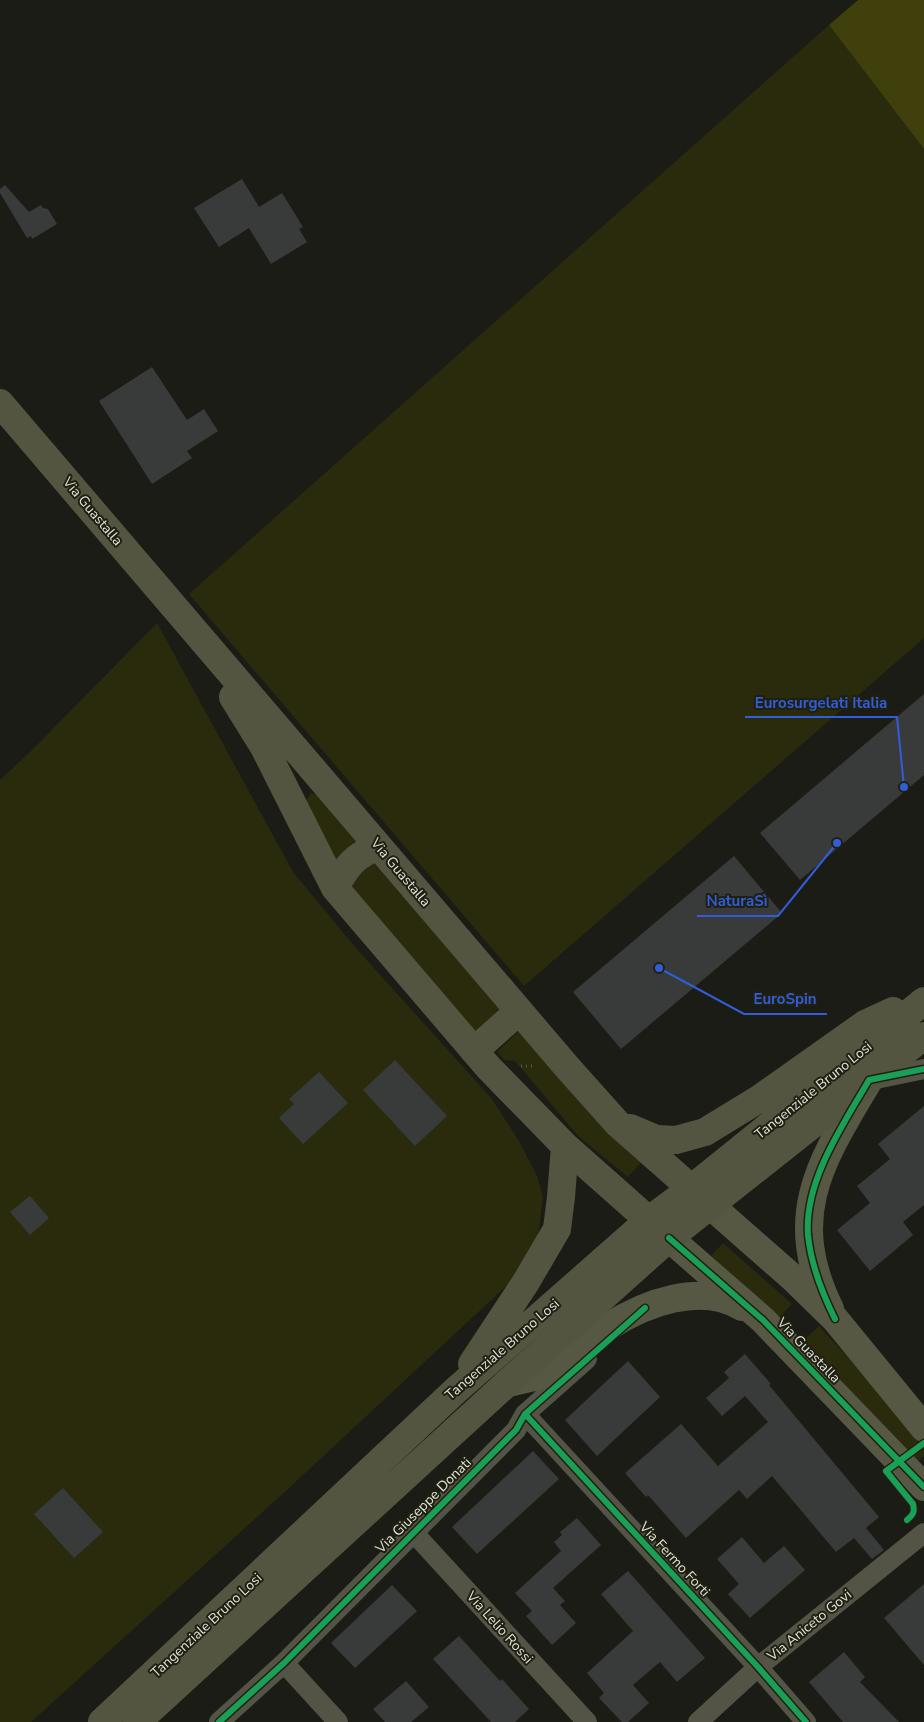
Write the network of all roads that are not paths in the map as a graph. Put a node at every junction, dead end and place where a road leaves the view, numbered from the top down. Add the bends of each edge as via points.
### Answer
1 (0, 403) edge
2 (185, 620) junction
3 (378, 846) junction
4 (336, 888) junction
5 (924, 996) edge
6 (924, 1001) edge
7 (519, 1012) junction
8 (924, 1036) edge
9 (481, 1059) junction
10 (924, 1069) edge
11 (869, 1080) junction
12 (617, 1123) junction
13 (565, 1146) junction
14 (701, 1197) junction
15 (659, 1229) junction
16 (645, 1308) junction
17 (835, 1319) junction
18 (763, 1320) junction
19 (506, 1384) junction
20 (455, 1391) junction
21 (525, 1414) junction
22 (924, 1428) edge
23 (924, 1487) edge
24 (413, 1532) junction
25 (924, 1533) edge
26 (284, 1663) junction
27 (758, 1666) junction
28 (102, 1722) edge
29 (137, 1722) edge
30 (219, 1722) edge
31 (338, 1722) edge
32 (587, 1722) edge
33 (698, 1722) edge
34 (806, 1722) edge

1 - 2 main road, Via Guastalla
2 - 3 main road, Via Guastalla
2 - 4 main road, Via Guastalla via 264,747
3 - 4 main road via 361,854 344,872
3 - 7 main road, Via Guastalla
4 - 9 main road, Via Guastalla
5 - 12 main road, Via Guastalla via 865,1024 759,1099 705,1132 676,1140 656,1139
6 - 14 main road, Tangenziale Bruno Losi
7 - 9 main road
7 - 12 main road, Via Guastalla
8 - 11 main road, Tangenziale Bruno Losi
9 - 13 main road, Via Guastalla
10 - 11 street
11 - 14 main road, Tangenziale Bruno Losi
11 - 17 street via 836,1135 811,1199 808,1235 822,1293
12 - 14 main road, Via Guastalla
13 - 15 main road, Via Guastalla
13 - 20 main road via 556,1229 526,1282
14 - 15 main road, Tangenziale Bruno Losi
14 - 17 street, Via Guastalla
15 - 18 street, Via Guastalla
15 - 19 main road, Tangenziale Bruno Losi
15 - 20 main road, Tangenziale Bruno Losi
16 - 18 street via 689,1295 716,1297 737,1304
16 - 19 street via 608,1327 556,1368
16 - 21 street, Via Giuseppe Donati
17 - 22 street, Via Guastalla
18 - 23 street, Via Guastalla
19 - 29 main road, Tangenziale Bruno Losi
20 - 28 main road, Tangenziale Bruno Losi
21 - 24 street, Via Giuseppe Donati via 516,1430
21 - 27 street, Via Fermo Forti
24 - 26 street, Via Giuseppe Donati
24 - 32 street, Via Lelio Rossi
25 - 27 street, Via Aniceto Govi
26 - 30 street, Via Giuseppe Donati
26 - 31 street
27 - 33 street, Via Aniceto Govi
27 - 34 street, Via Fermo Forti

